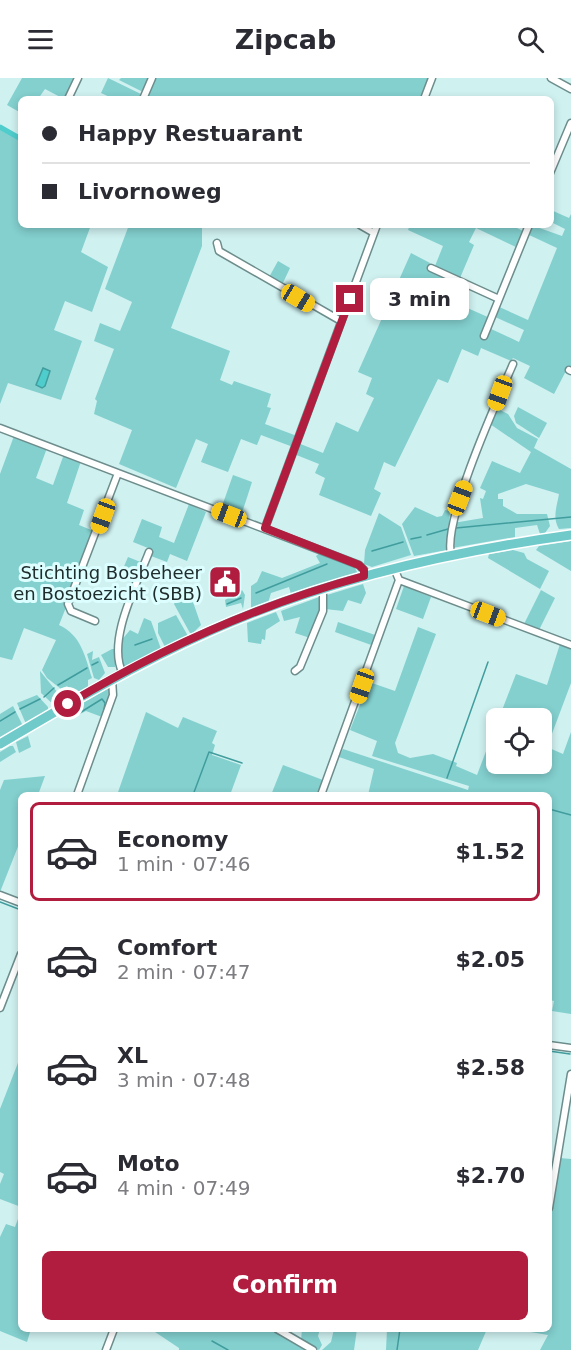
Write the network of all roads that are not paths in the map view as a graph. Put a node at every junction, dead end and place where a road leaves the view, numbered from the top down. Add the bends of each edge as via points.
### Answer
1 (78, 78) edge
2 (152, 78) edge
3 (432, 78) edge
4 (551, 78) edge
5 (571, 89) edge
6 (69, 96) edge
7 (144, 96) edge
8 (425, 96) edge
9 (571, 123) edge
10 (554, 163) edge
11 (365, 228) edge
12 (376, 228) edge
13 (528, 228) edge
14 (374, 233) junction
15 (217, 243) dead end
16 (431, 268) dead end
17 (499, 299) junction
18 (341, 321) junction
19 (484, 336) dead end
20 (513, 364) dead end
21 (0, 428) edge
22 (118, 473) junction
23 (265, 528) junction
24 (571, 535) edge
25 (149, 552) dead end
26 (451, 554) junction
27 (394, 568) junction
28 (364, 576) junction
29 (399, 580) junction
30 (323, 594) dead end
31 (95, 621) dead end
32 (571, 645) edge
33 (295, 671) dead end
34 (123, 674) junction
35 (112, 679) junction
36 (0, 744) edge
37 (78, 792) edge
38 (322, 792) edge
39 (0, 895) edge
40 (18, 902) edge
41 (18, 962) edge
42 (0, 1008) edge
43 (552, 1045) edge
44 (571, 1048) edge
45 (571, 1074) edge
46 (552, 1190) edge
47 (113, 1332) edge
48 (282, 1332) edge
49 (106, 1350) edge
50 (313, 1350) edge

1 - 6 street
2 - 7 street
3 - 8 street
4 - 5 street
9 - 10 street
11 - 14 street
12 - 14 street
13 - 17 street
14 - 18 street
15 - 18 street via 219,251
16 - 17 street
17 - 19 street
18 - 23 street
20 - 26 street via 454,511 449,539
21 - 22 street
22 - 23 street
22 - 31 street via 68,604 71,611
23 - 28 street via 359,565
24 - 26 main road
25 - 34 street via 119,635 118,665
26 - 27 main road
27 - 28 main road
27 - 29 street
28 - 34 main road via 210,631
29 - 32 street
29 - 38 street
30 - 33 street via 323,611
34 - 35 main road
35 - 36 main road
35 - 37 street via 113,695
39 - 40 street
41 - 42 street
43 - 44 street
45 - 46 street
47 - 49 street
48 - 50 street

